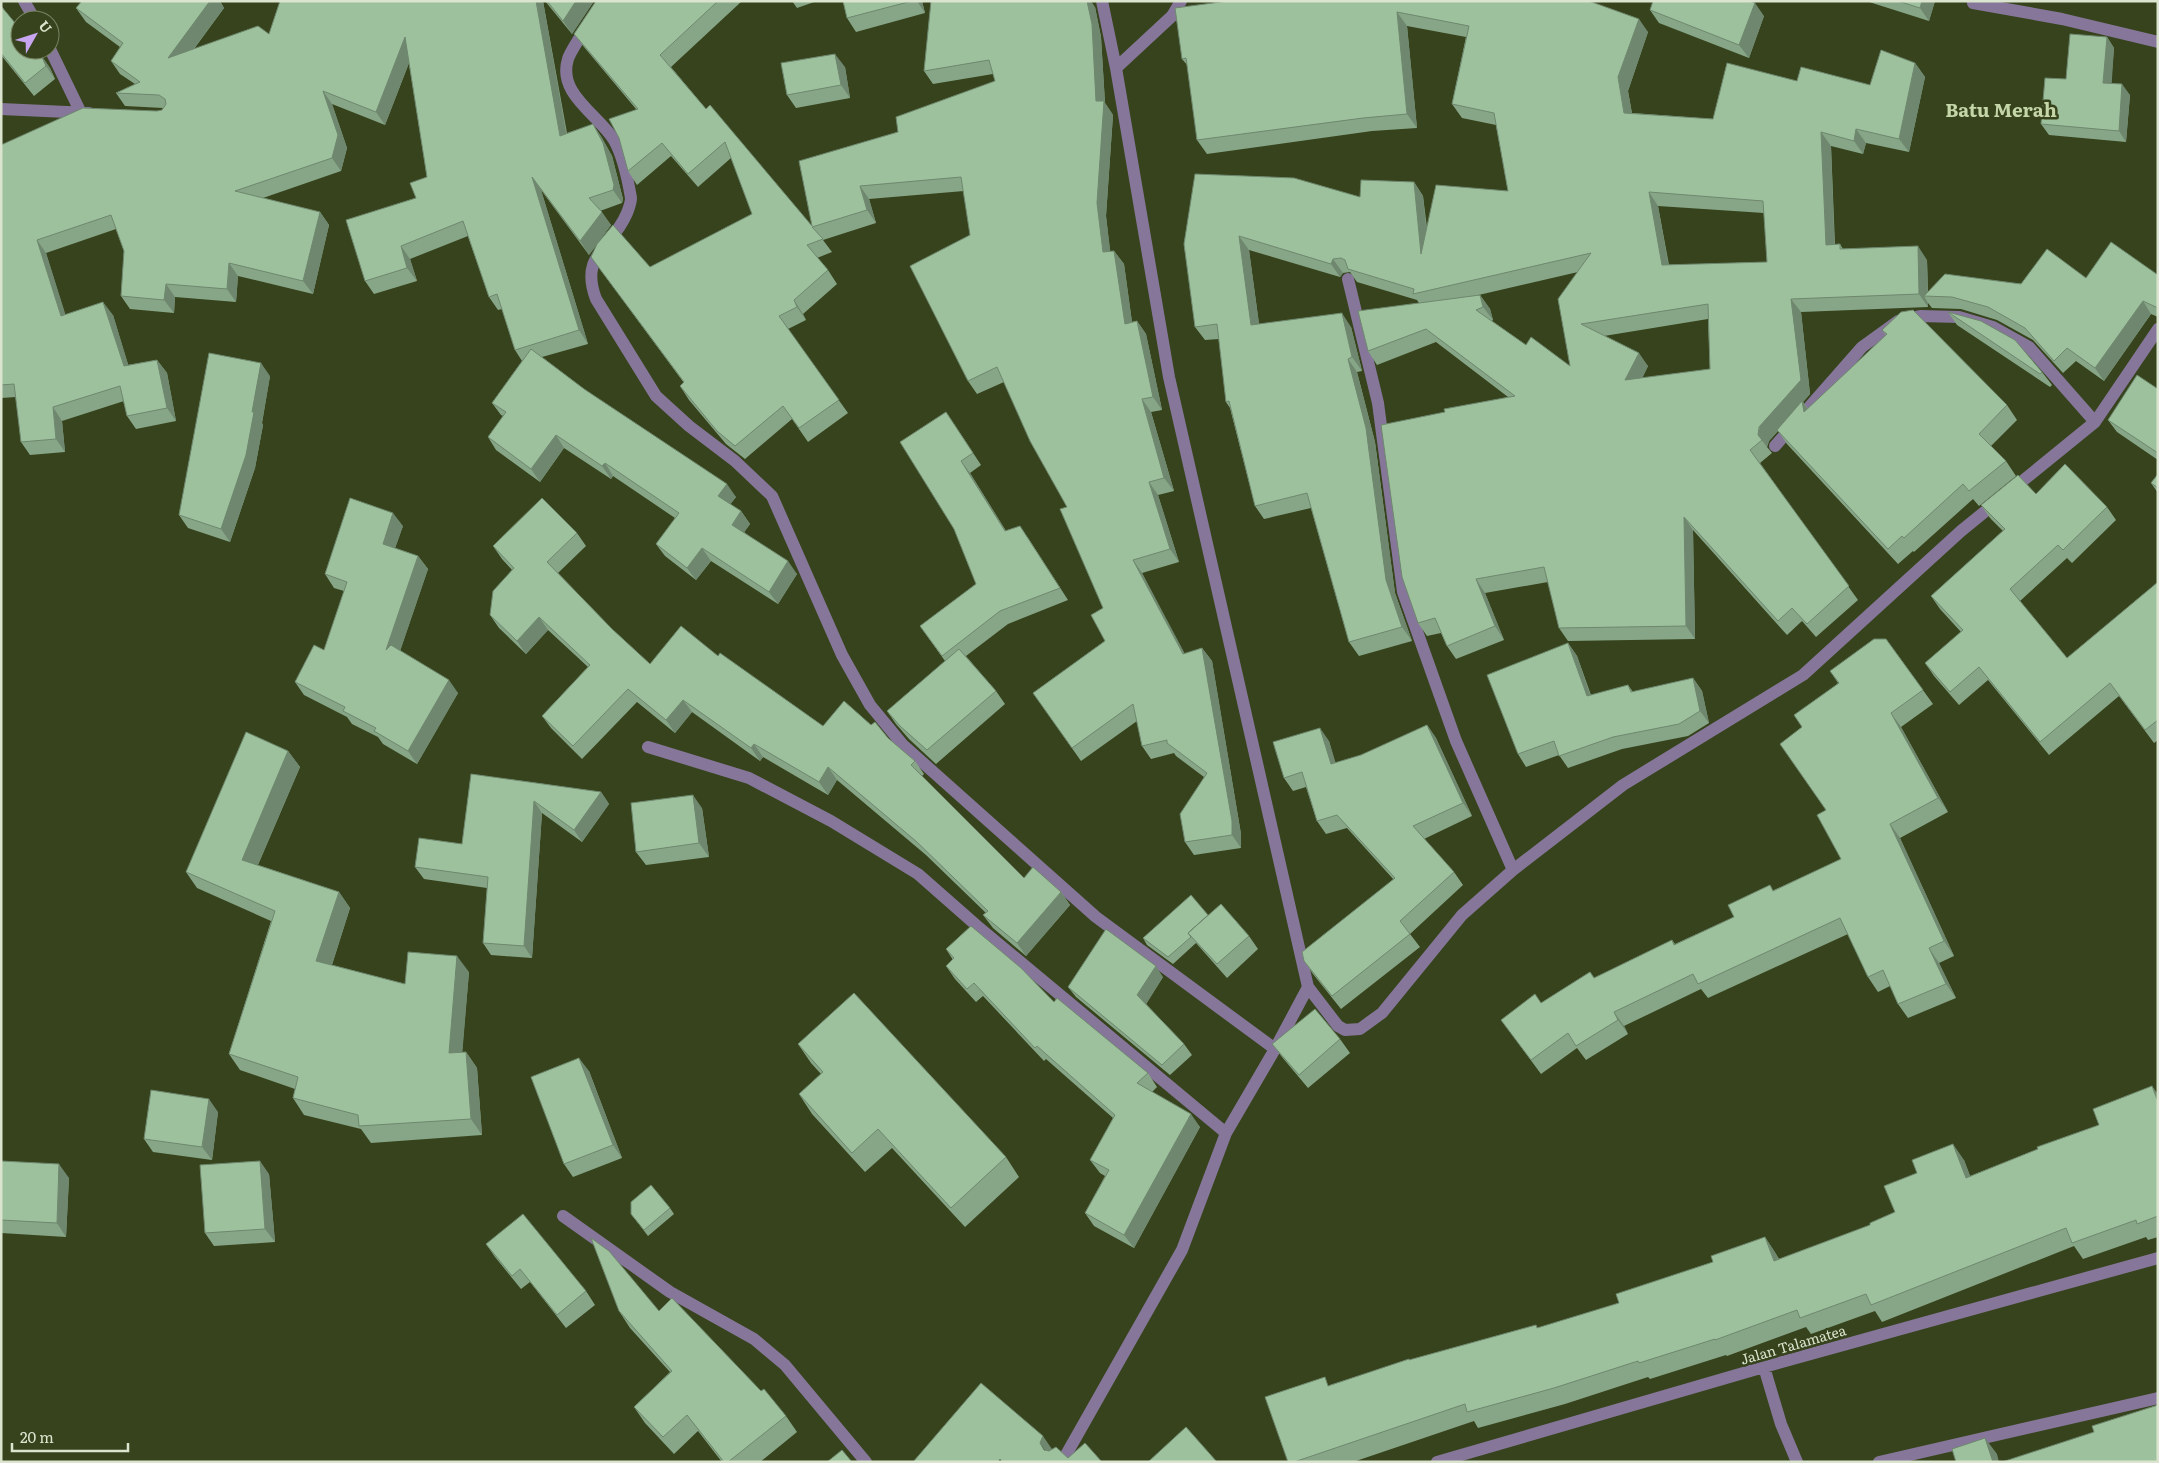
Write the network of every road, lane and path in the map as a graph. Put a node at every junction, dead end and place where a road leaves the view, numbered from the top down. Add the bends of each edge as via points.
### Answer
1 (604, 1) edge
2 (1102, 1) edge
3 (1181, 1) edge
4 (1973, 3) dead end
5 (2158, 42) edge
6 (55, 60) edge
7 (1116, 68) junction
8 (1, 109) edge
9 (81, 113) junction
10 (100, 114) edge
11 (1348, 279) edge
12 (2158, 329) edge
13 (2095, 422) junction
14 (1775, 446) dead end
15 (648, 747) dead end
16 (1513, 870) junction
17 (1308, 987) junction
18 (1275, 1049) junction
19 (1226, 1133) junction
20 (563, 1216) dead end
21 (2158, 1258) edge
22 (1764, 1367) junction
23 (2158, 1398) edge
24 (866, 1462) edge
25 (1062, 1462) edge
26 (1437, 1462) edge
27 (1798, 1462) edge
28 (1879, 1462) edge

1 - 18 street via 568,57 565,72 578,100 616,143 631,201 620,226 593,261 590,284 656,396 772,496 842,655 870,705 903,745 1096,917
2 - 7 street
3 - 7 street via 1172,16
4 - 5 street
6 - 9 street
7 - 17 street via 1169,377
8 - 9 street
9 - 10 street
11 - 16 street via 1378,403 1402,592 1456,741
12 - 13 street
13 - 14 street via 2029,347 1993,327 1959,317 1920,316 1898,321 1862,347
13 - 16 street via 1961,531 1803,675 1623,785
15 - 19 street via 749,778 831,821 918,874
16 - 17 street via 1462,915 1382,1013 1360,1029 1345,1030 1338,1026
17 - 18 street
18 - 19 street
19 - 25 street via 1182,1250
20 - 24 street via 670,1292 754,1339 785,1365
21 - 22 street, Jalan Talamatea
22 - 26 street, Jalan Talamatea
22 - 27 street via 1781,1424
23 - 28 street

